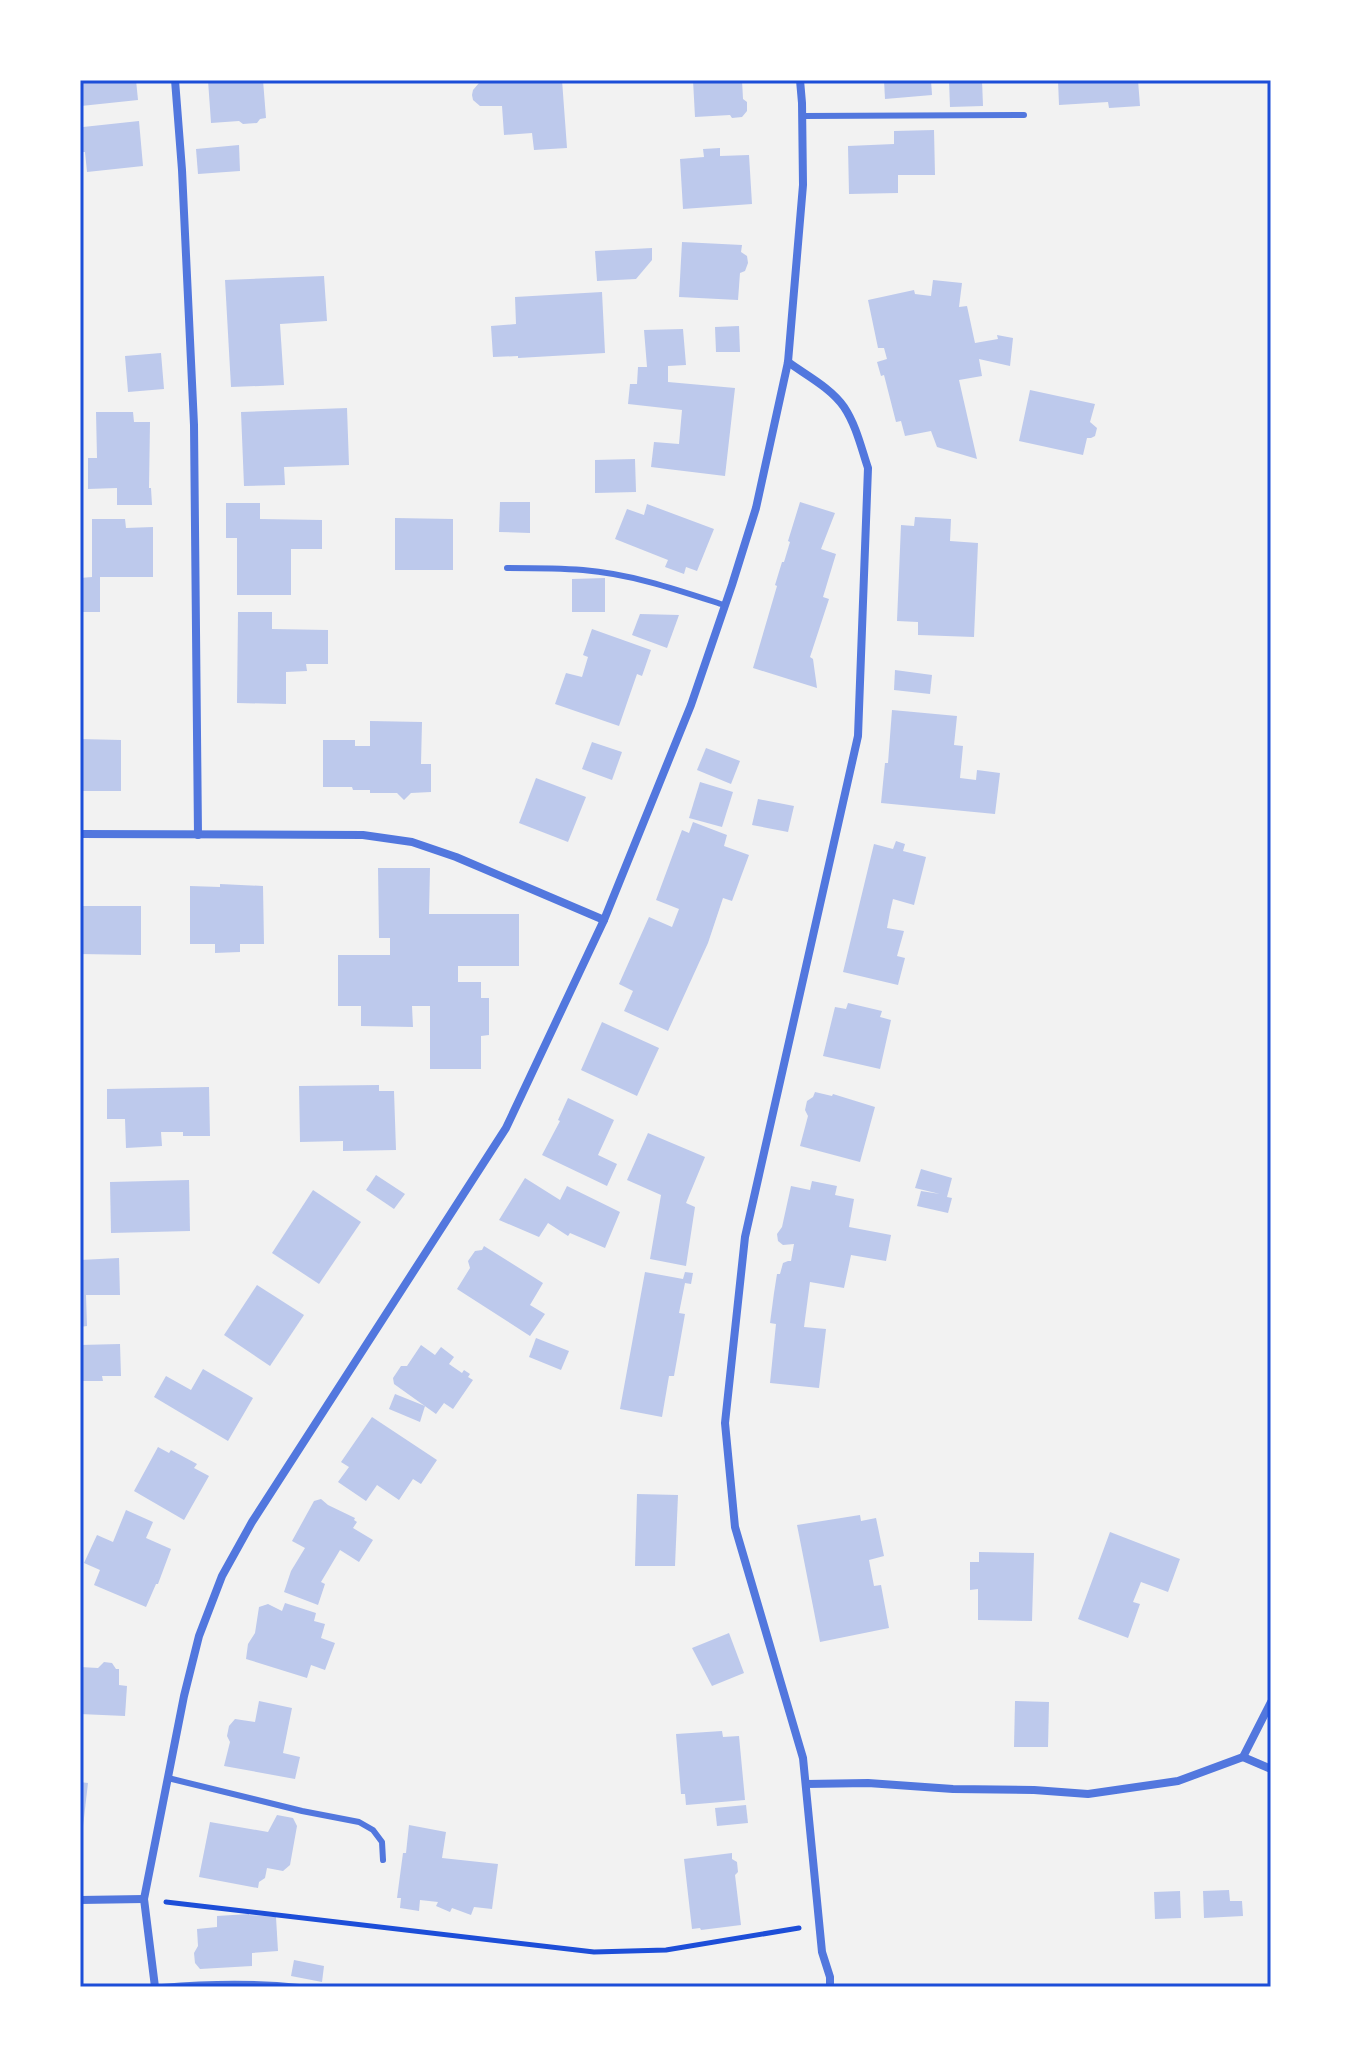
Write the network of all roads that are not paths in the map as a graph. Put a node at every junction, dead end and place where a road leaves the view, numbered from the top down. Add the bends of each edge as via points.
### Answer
1 (175, 80) edge
2 (800, 80) edge
3 (1024, 115) dead end
4 (802, 116) junction
5 (788, 362) junction
6 (507, 568) dead end
7 (724, 605) junction
8 (80, 834) edge
9 (198, 835) junction
10 (604, 920) junction
11 (1271, 1702) edge
12 (1243, 1757) junction
13 (1271, 1769) edge
14 (168, 1778) junction
15 (806, 1784) junction
16 (383, 1860) dead end
17 (144, 1899) junction
18 (80, 1900) edge
19 (155, 1987) edge
20 (162, 1987) edge
21 (299, 1987) edge
22 (830, 1987) edge

1 - 9 street via 194,425
2 - 4 street
3 - 4 lane
4 - 5 street via 803,185
5 - 7 street via 756,508
5 - 15 street via 843,405 868,468 858,736 745,1237 725,1423 735,1527 803,1758
6 - 7 lane via 631,577
7 - 10 street via 691,705
8 - 9 street
9 - 10 street via 363,835 412,842
10 - 14 street via 506,1128 222,1576 199,1636
11 - 12 street
12 - 13 street
12 - 15 street via 1178,1781 1088,1794
14 - 16 lane via 359,1822 382,1842
14 - 17 street
15 - 22 street
17 - 18 street
17 - 19 street
20 - 21 lane

